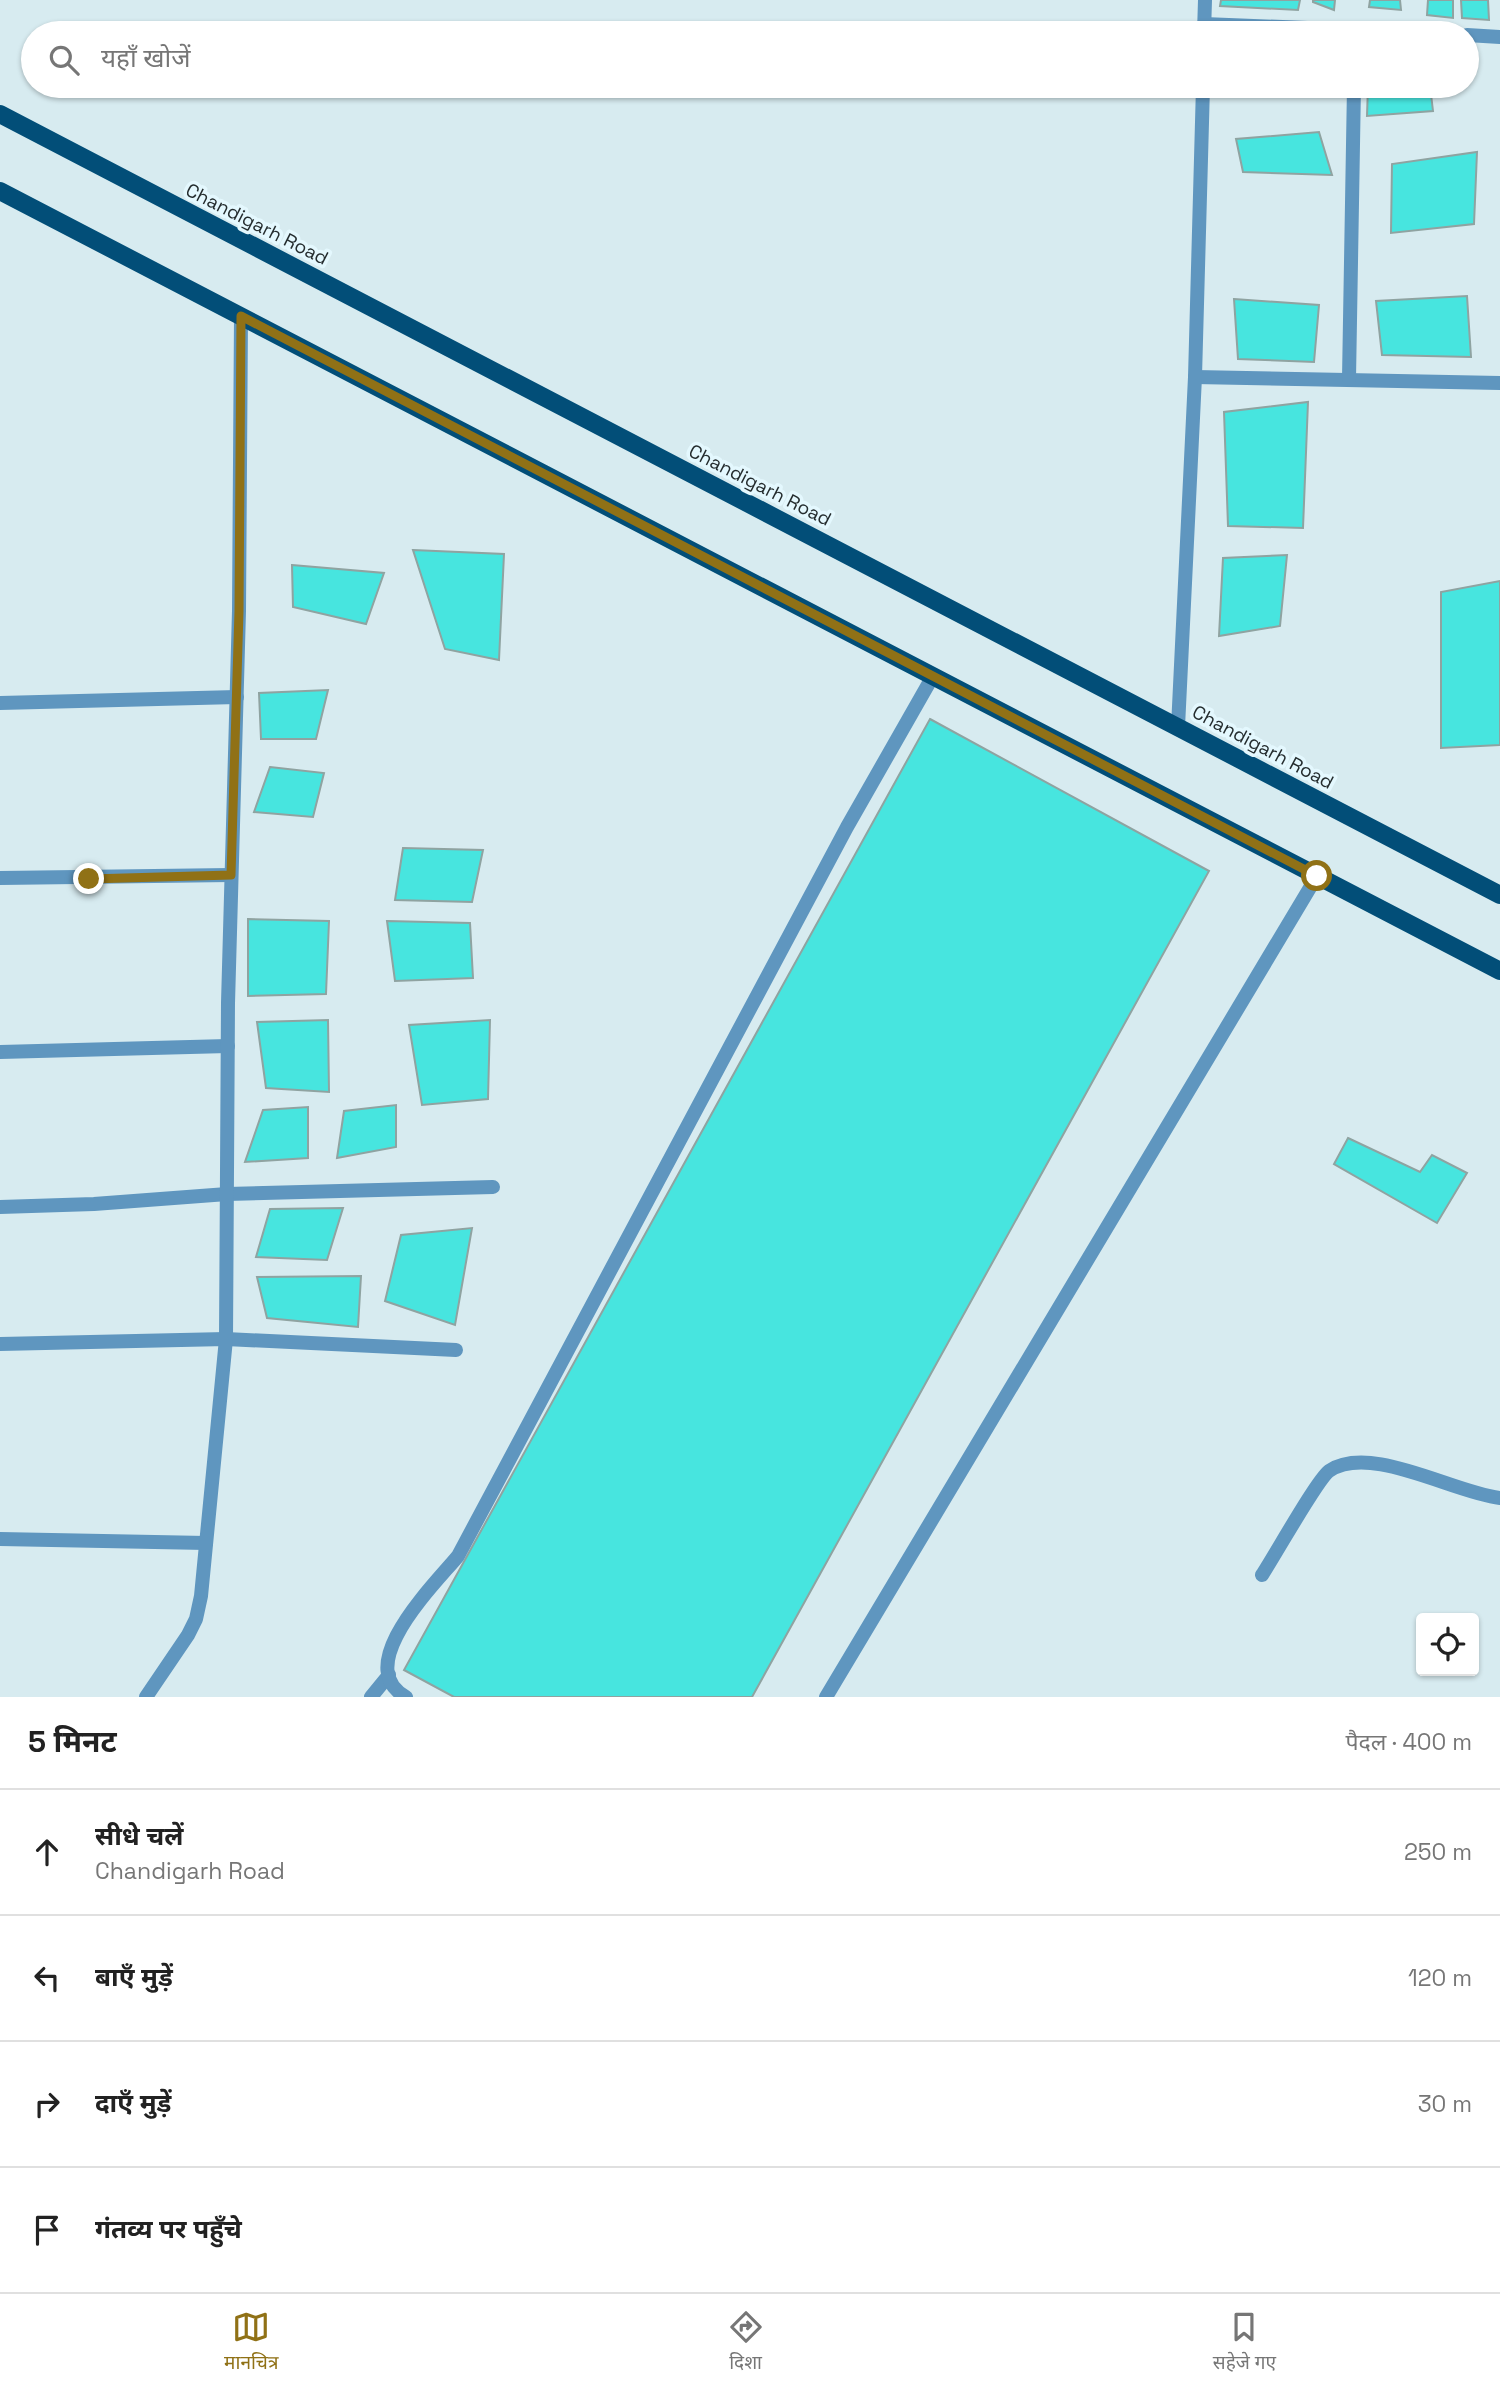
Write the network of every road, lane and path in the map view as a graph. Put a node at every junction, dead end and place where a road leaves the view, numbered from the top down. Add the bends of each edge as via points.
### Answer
1 (1205, 0) edge
2 (1204, 21) edge
3 (1479, 36) edge
4 (1500, 37) edge
5 (1203, 98) edge
6 (1354, 98) edge
7 (0, 114) edge
8 (0, 191) edge
9 (241, 316) junction
10 (1195, 377) junction
11 (1349, 379) junction
12 (1500, 383) edge
13 (933, 676) junction
14 (237, 696) junction
15 (0, 703) edge
16 (1178, 727) junction
17 (231, 875) junction
18 (1317, 876) junction
19 (0, 878) edge
20 (1500, 895) edge
21 (1500, 971) edge
22 (228, 1046) junction
23 (0, 1052) edge
24 (493, 1187) dead end
25 (227, 1194) junction
26 (0, 1207) edge
27 (226, 1339) junction
28 (0, 1344) edge
29 (456, 1350) dead end
30 (1500, 1498) edge
31 (0, 1539) edge
32 (206, 1543) junction
33 (1262, 1575) dead end
34 (388, 1675) junction
35 (146, 1697) edge
36 (371, 1697) edge
37 (405, 1697) edge
38 (826, 1697) edge

1 - 2 street
3 - 4 street
5 - 10 street
6 - 11 street
7 - 16 main road, Chandigarh Road
8 - 9 main road
9 - 13 main road
9 - 14 street
10 - 11 street
10 - 16 street
11 - 12 street
13 - 18 main road
13 - 34 street via 847,827 458,1556 400,1626 388,1653
14 - 15 street
14 - 17 street
16 - 20 main road, Chandigarh Road
17 - 19 street
17 - 22 street
18 - 21 main road
18 - 38 street
22 - 23 street
22 - 25 street
24 - 25 street
25 - 26 street
25 - 27 street
27 - 28 street
27 - 29 street
27 - 32 street
30 - 33 street via 1478,1496 1376,1462 1350,1462 1328,1472
31 - 32 street
32 - 35 street via 196,1619
34 - 36 street
34 - 37 street

